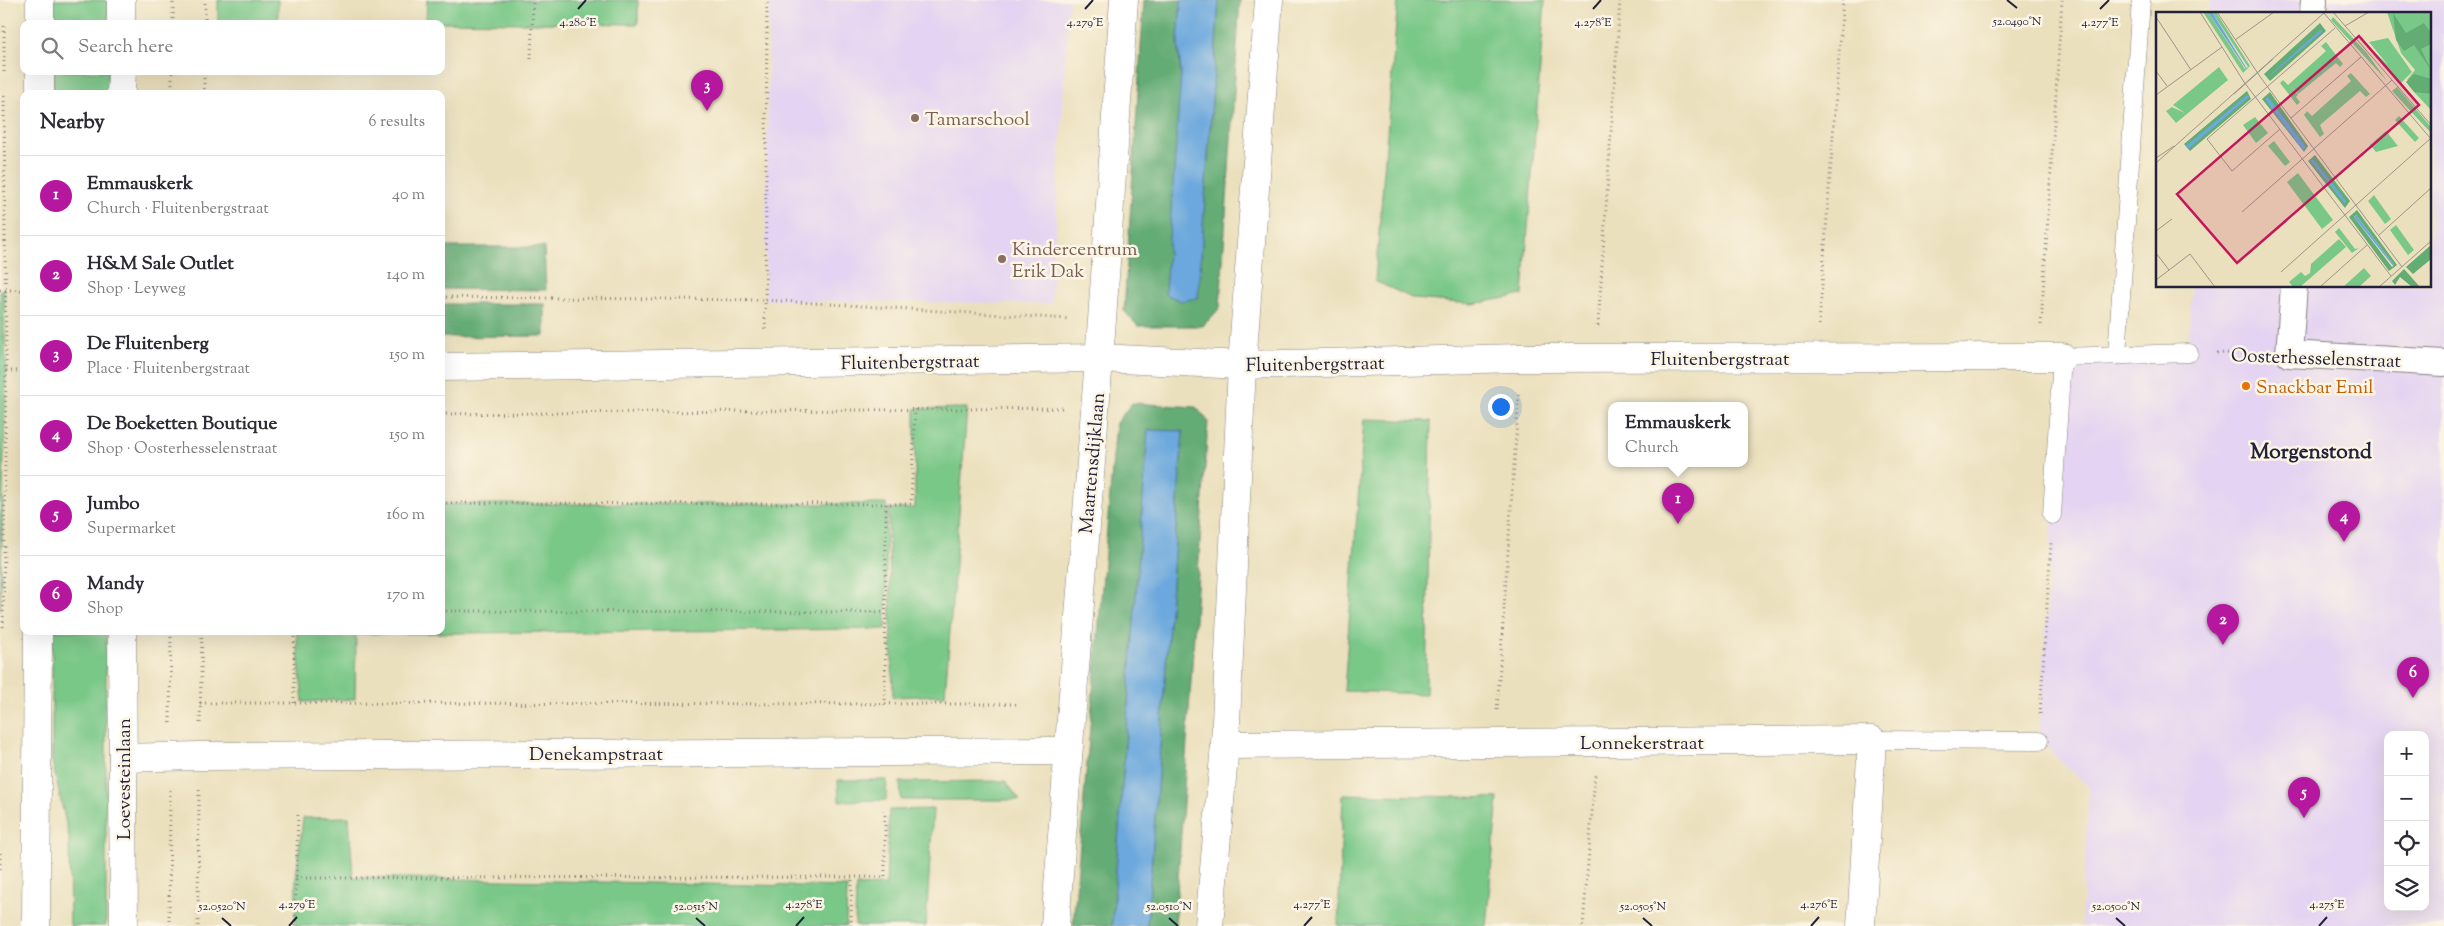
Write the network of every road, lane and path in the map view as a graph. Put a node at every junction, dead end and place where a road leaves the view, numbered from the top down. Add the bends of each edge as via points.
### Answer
1 (40, 0) edge
2 (121, 0) edge
3 (173, 0) edge
4 (205, 0) edge
5 (533, 0) edge
6 (767, 0) edge
7 (1124, 0) edge
8 (1269, 0) edge
9 (1620, 0) edge
10 (1843, 0) edge
11 (2062, 0) edge
12 (2140, 0) edge
13 (4, 19) dead end
14 (40, 20) edge
15 (122, 20) edge
16 (173, 20) edge
17 (205, 20) edge
18 (530, 59) dead end
19 (40, 75) edge
20 (122, 75) edge
21 (172, 75) edge
22 (204, 75) edge
23 (4, 77) dead end
24 (4, 87) dead end
25 (40, 90) edge
26 (121, 90) edge
27 (172, 90) edge
28 (204, 90) edge
29 (2294, 288) edge
30 (2, 290) edge
31 (20, 290) edge
32 (445, 296) edge
33 (766, 300) junction
34 (1102, 320) junction
35 (2189, 353) joint
36 (2289, 354) junction
37 (2116, 355) junction
38 (2050, 357) junction
39 (1099, 358) junction
40 (1817, 358) junction
41 (1596, 359) junction
42 (2444, 363) edge
43 (765, 364) junction
44 (1242, 365) junction
45 (445, 367) edge
46 (6, 371) junction
47 (20, 371) edge
48 (1519, 390) dead end
49 (915, 409) junction
50 (1094, 409) junction
51 (445, 414) edge
52 (445, 503) edge
53 (886, 504) junction
54 (2052, 515) joint
55 (445, 611) edge
56 (885, 612) junction
57 (3, 628) dead end
58 (38, 635) edge
59 (122, 635) edge
60 (294, 635) edge
61 (200, 703) dead end
62 (294, 704) junction
63 (1019, 704) dead end
64 (885, 705) junction
65 (1872, 740) junction
66 (2039, 741) joint
67 (1598, 742) junction
68 (1494, 743) junction
69 (1225, 744) junction
70 (1068, 751) junction
71 (123, 758) junction
72 (885, 806) dead end
73 (298, 811) dead end
74 (0, 846) edge
75 (0, 869) edge
76 (296, 878) junction
77 (852, 878) junction
78 (36, 926) edge
79 (124, 926) edge
80 (295, 926) edge
81 (851, 926) edge
82 (1055, 926) edge
83 (1209, 926) edge
84 (1584, 926) edge
85 (1861, 926) edge

1 - 14 street
2 - 15 street
3 - 16 path
4 - 17 path
5 - 18 path
6 - 33 path
7 - 34 street, Maartensdijklaan
8 - 44 street
9 - 41 path
10 - 40 path
11 - 38 path
12 - 37 lane
13 - 23 path
19 - 25 street
20 - 26 street
21 - 27 path
22 - 28 path
24 - 30 path
29 - 36 street
30 - 31 path
30 - 46 path
32 - 33 path
33 - 34 path
33 - 43 path
34 - 39 street, Maartensdijklaan
35 - 36 path, Oosterhesselenstraat
35 - 37 lane, Fluitenbergstraat
36 - 42 street, Oosterhesselenstraat
37 - 38 lane, Fluitenbergstraat
38 - 40 street, Fluitenbergstraat
38 - 54 lane
39 - 43 street, Fluitenbergstraat
39 - 44 street, Fluitenbergstraat
39 - 50 street, Maartensdijklaan
40 - 41 street, Fluitenbergstraat
41 - 44 street, Fluitenbergstraat
43 - 45 street, Fluitenbergstraat
44 - 69 street
46 - 47 path
46 - 57 path
48 - 68 path
49 - 50 path
49 - 51 path
49 - 53 path via 911,504
50 - 70 street, Maartensdijklaan
52 - 53 path
53 - 56 path
54 - 66 path
55 - 56 path
56 - 64 path
58 - 78 street
59 - 71 street, Loevesteinlaan
60 - 62 path
61 - 62 path
62 - 64 path
63 - 64 path
65 - 66 lane
65 - 67 street, Lonnekerstraat
65 - 85 street
67 - 68 street, Lonnekerstraat
67 - 84 path
68 - 69 street, Lonnekerstraat
69 - 83 street
70 - 71 street, Denekampstraat
70 - 82 street, Maartensdijklaan
71 - 79 street, Loevesteinlaan
72 - 77 path via 885,878
73 - 76 path
74 - 75 path
76 - 77 path
76 - 80 path
77 - 81 path

